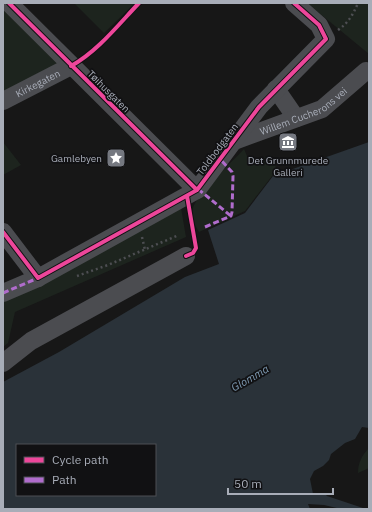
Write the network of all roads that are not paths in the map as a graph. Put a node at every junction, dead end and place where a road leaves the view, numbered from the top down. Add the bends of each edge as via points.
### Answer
1 (9, 3) edge
2 (294, 3) edge
3 (71, 66) junction
4 (366, 71) dead end
5 (276, 89) junction
6 (3, 101) edge
7 (296, 118) junction
8 (234, 141) junction
9 (197, 190) junction
10 (3, 232) edge
11 (186, 256) dead end
12 (38, 278) junction
13 (3, 293) edge
14 (3, 363) edge

1 - 3 street, Tøihusgaten
2 - 5 street, Toldbodgaten via 319,25 326,39
3 - 6 street, Kirkegaten
3 - 9 street, Tøihusgaten
4 - 7 street, Willem Cucherons vei via 322,109
5 - 7 street
5 - 8 street, Toldbodgaten
7 - 8 street, Willem Cucherons vei
8 - 9 street, Toldbodgaten
9 - 12 street, Toldbodgaten
10 - 12 street
11 - 14 street via 31,341
12 - 13 street, Toldbodgaten

